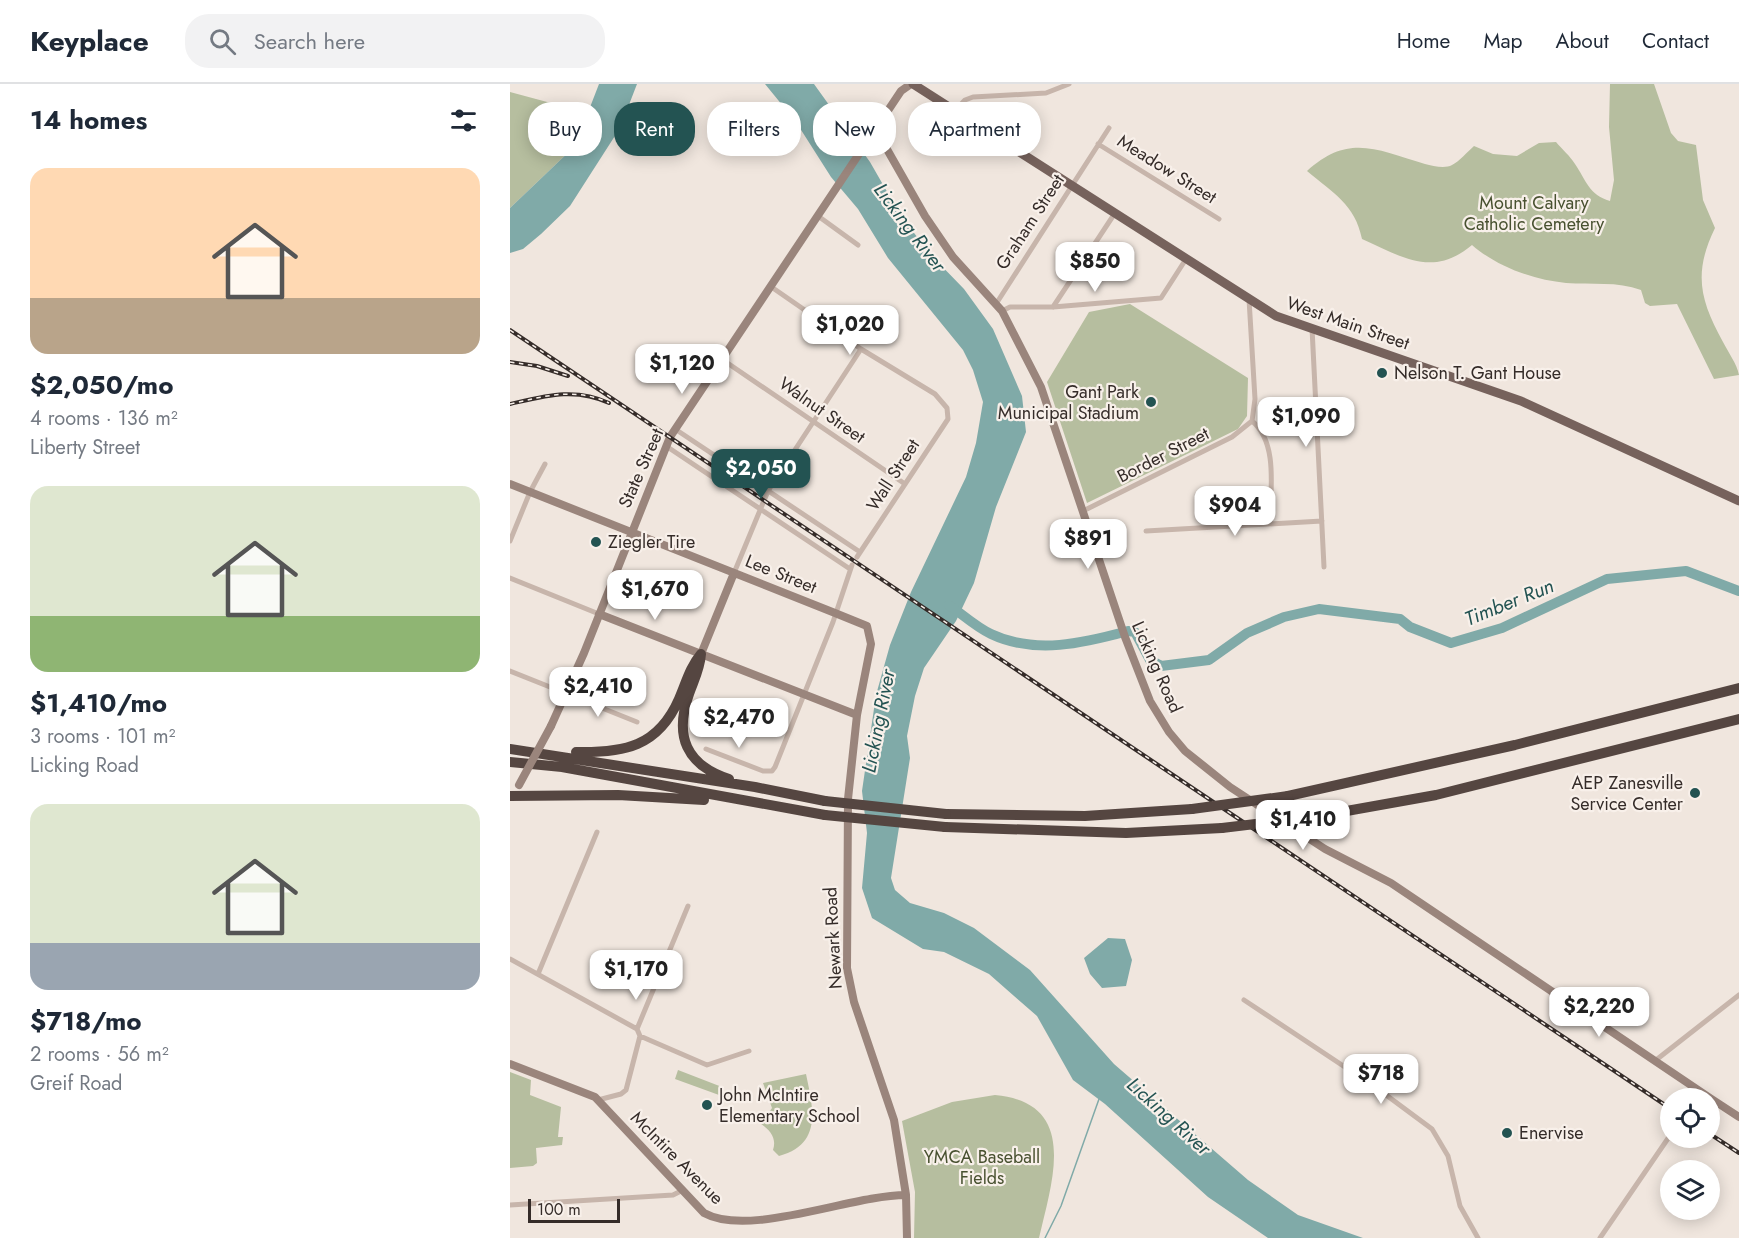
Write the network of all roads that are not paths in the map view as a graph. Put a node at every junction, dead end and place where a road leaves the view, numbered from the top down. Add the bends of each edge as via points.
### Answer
1 (912, 84) edge
2 (1069, 84) edge
3 (894, 102) edge
4 (941, 102) edge
5 (962, 102) edge
6 (1109, 128) dead end
7 (1098, 144) junction
8 (858, 156) edge
9 (889, 156) edge
10 (1026, 156) edge
11 (1072, 185) junction
12 (1115, 213) junction
13 (818, 216) junction
14 (1219, 219) dead end
15 (858, 244) dead end
16 (1186, 259) junction
17 (770, 286) junction
18 (1249, 299) junction
19 (996, 304) junction
20 (1053, 307) junction
21 (1002, 311) junction
22 (1312, 328) junction
23 (861, 349) junction
24 (723, 360) junction
25 (812, 421) junction
26 (1252, 421) junction
27 (675, 429) junction
28 (666, 446) junction
29 (545, 464) dead end
30 (510, 484) edge
31 (904, 484) junction
32 (768, 491) junction
33 (530, 492) junction
34 (1739, 501) edge
35 (759, 509) junction
36 (1083, 511) junction
37 (1322, 521) junction
38 (1270, 524) junction
39 (1146, 531) dead end
40 (631, 532) junction
41 (510, 541) edge
42 (1324, 567) dead end
43 (734, 573) junction
44 (510, 578) edge
45 (836, 613) junction
46 (599, 614) junction
47 (870, 631) joint
48 (701, 654) junction
49 (510, 671) edge
50 (550, 687) dead end
51 (1739, 688) edge
52 (567, 694) junction
53 (804, 694) junction
54 (857, 715) junction
55 (1739, 719) edge
56 (637, 722) dead end
57 (510, 749) edge
58 (706, 749) dead end
59 (528, 750) junction
60 (510, 762) edge
61 (755, 787) junction
62 (511, 798) edge
63 (757, 803) junction
64 (597, 832) dead end
65 (688, 906) dead end
66 (510, 958) edge
67 (538, 974) junction
68 (1739, 995) edge
69 (1244, 1000) dead end
70 (1733, 1000) junction
71 (1739, 1004) edge
72 (637, 1029) junction
73 (640, 1036) junction
74 (749, 1052) dead end
75 (1656, 1060) junction
76 (510, 1064) edge
77 (1689, 1088) edge
78 (598, 1100) junction
79 (1720, 1105) edge
80 (1739, 1118) edge
81 (1661, 1148) edge
82 (682, 1190) junction
83 (906, 1195) junction
84 (510, 1205) edge
85 (907, 1238) edge
86 (1478, 1238) edge
87 (1600, 1238) edge

1 - 3 street, State Street
1 - 4 main road, West Main Street
2 - 5 street via 1046,93 973,97
6 - 7 street, Graham Street
7 - 11 street, Graham Street
7 - 14 street, Meadow Street
8 - 13 street, State Street
9 - 19 street, Licking Road via 953,257
10 - 11 main road, West Main Street
11 - 12 main road, West Main Street
11 - 19 street, Graham Street
12 - 16 main road, West Main Street
12 - 20 street
13 - 15 street
13 - 17 street, State Street
16 - 18 main road, West Main Street
16 - 20 street via 1161,298
17 - 23 street
17 - 24 street, State Street
18 - 22 main road, West Main Street via 1276,316
18 - 26 street via 1255,399
19 - 21 street, Licking Road
20 - 21 street via 1010,307
21 - 36 street, Licking Road via 1041,387
22 - 34 main road, West Main Street via 1521,401
22 - 37 street
23 - 25 street
23 - 31 street, Wall Street via 935,394 947,408 948,419
24 - 25 street, Walnut Street
24 - 27 street, State Street
25 - 31 street, Walnut Street
25 - 32 street
26 - 36 street, Border Street via 1232,437
26 - 38 street via 1264,434 1269,451
27 - 28 street, State Street
27 - 32 street
28 - 35 street
28 - 40 street, State Street
29 - 33 street
30 - 33 street, Lee Street
31 - 32 street, Wall Street via 859,555
32 - 35 street
33 - 40 street, Lee Street
33 - 41 street
35 - 43 street
35 - 45 street via 851,567
36 - 75 street, Licking Road via 1150,701 1169,732 1207,771 1305,837 1391,883
37 - 38 street
37 - 42 street
38 - 39 street
40 - 43 street, Lee Street
40 - 46 street, State Street
43 - 45 street, Lee Street
43 - 48 street
44 - 46 street
45 - 47 street, Lee Street via 867,626
45 - 53 street
46 - 48 street
46 - 52 street, State Street
47 - 54 street, Newark Road
48 - 53 street
48 - 59 highway via 671,714 645,741 601,753
48 - 61 highway via 684,711 682,726 687,747 701,766
49 - 50 street
51 - 61 highway, bridge via 1515,745 1288,796 1192,808 1085,816 946,814 825,801
52 - 56 street
52 - 62 street, State Street, bridge
53 - 54 street
53 - 58 street via 772,771
54 - 83 street, Newark Road via 846,841 847,968 856,1011 890,1103
55 - 63 highway, bridge via 1436,795 1222,828 1085,832 945,827 825,815
57 - 59 highway
59 - 61 highway
60 - 63 highway
62 - 63 highway via 671,797
64 - 67 street
65 - 72 street
66 - 67 street
67 - 72 street
68 - 70 street
69 - 86 street via 1432,1129 1448,1156 1460,1206
70 - 71 street
70 - 75 street
72 - 73 street
73 - 74 street via 707,1065
73 - 78 street via 626,1090
75 - 77 street, Licking Road
76 - 78 street, McIntire Avenue
78 - 82 street, McIntire Avenue
79 - 80 street, Licking Road
81 - 87 street
82 - 83 street, McIntire Avenue via 714,1219 740,1223 882,1196
82 - 84 street via 667,1195
83 - 85 street, Newark Road

